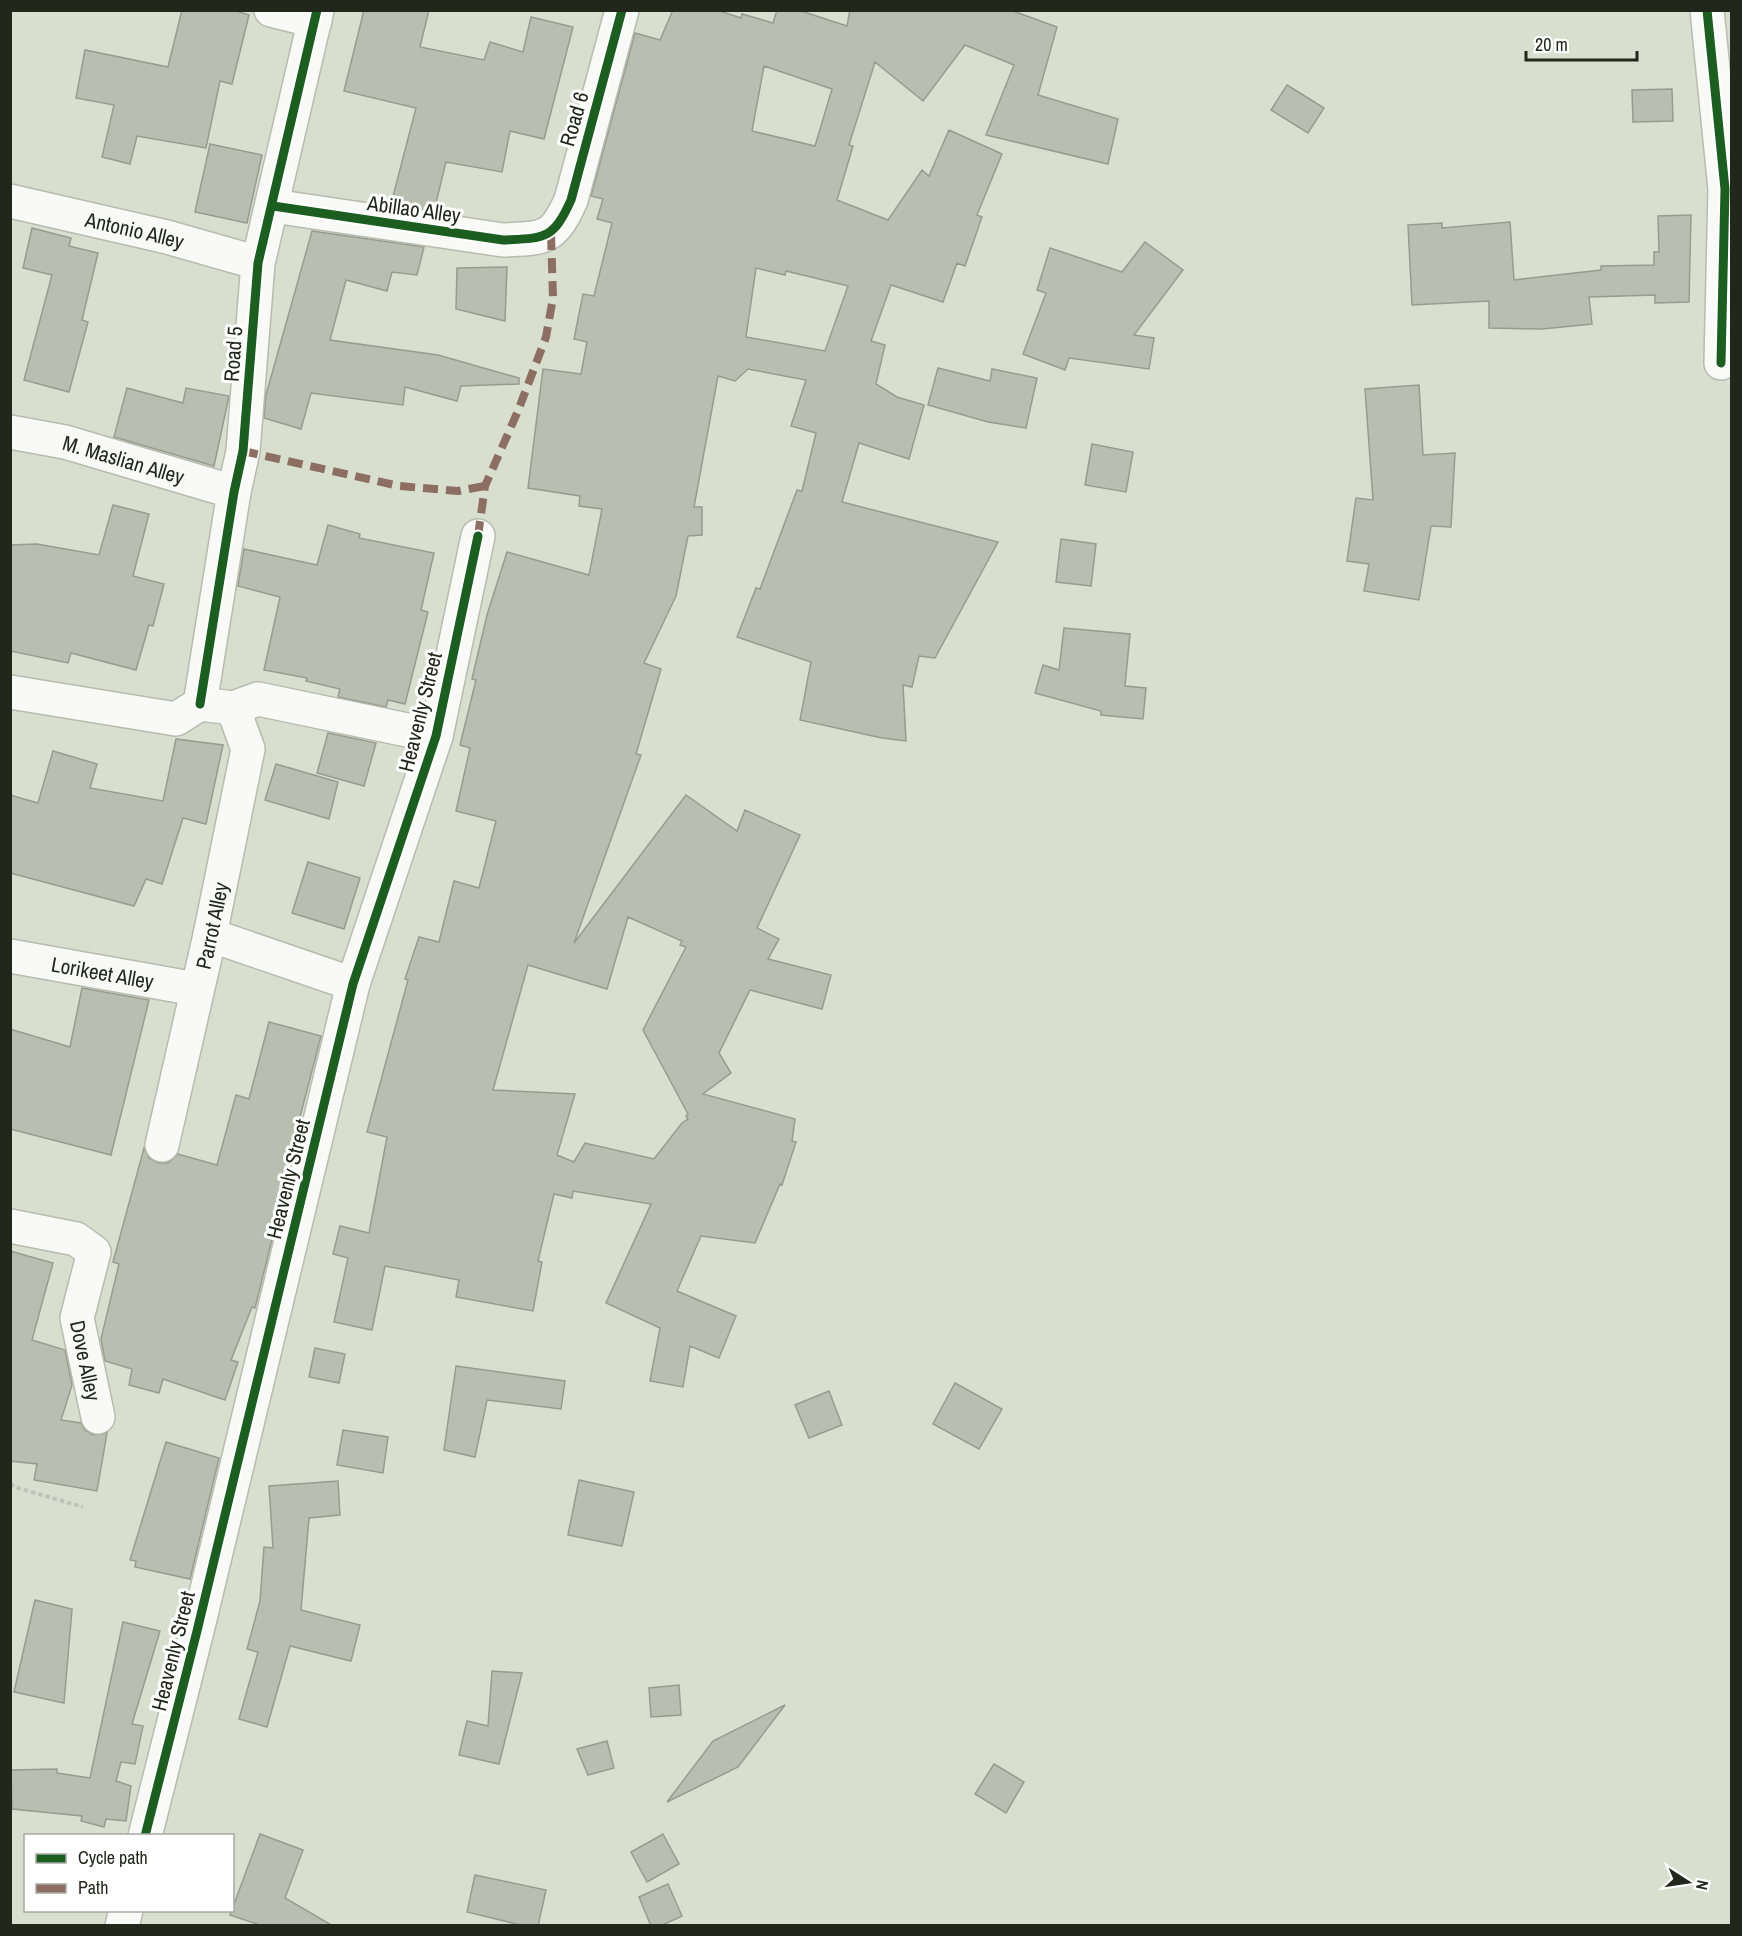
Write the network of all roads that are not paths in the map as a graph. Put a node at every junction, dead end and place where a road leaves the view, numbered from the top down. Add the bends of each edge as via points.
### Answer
1 (271, 10) edge
2 (622, 10) edge
3 (1707, 10) edge
4 (316, 16) edge
5 (10, 201) edge
6 (273, 206) junction
7 (551, 234) joint
8 (258, 263) junction
9 (1721, 363) dead end
10 (10, 432) edge
11 (234, 492) junction
12 (478, 536) dead end
13 (10, 692) edge
14 (200, 704) junction
15 (233, 708) junction
16 (436, 736) junction
17 (210, 935) junction
18 (10, 956) edge
19 (353, 984) junction
20 (196, 989) junction
21 (162, 1145) dead end
22 (10, 1226) edge
23 (98, 1417) dead end
24 (146, 1834) edge

1 - 4 street
2 - 7 street, Road 6 via 571,200
3 - 9 street via 1725,189
4 - 6 street, Road 5
5 - 8 street, Antonio Alley via 167,237
6 - 7 street, Abillao Alley via 503,240
6 - 8 street, Road 5
8 - 11 street, Road 5 via 243,451
10 - 11 street, M. Maslian Alley via 65,442
11 - 14 street, Road 5
12 - 16 street, Heavenly Street
13 - 14 street via 176,719
14 - 15 street
15 - 16 street via 258,699
15 - 17 street, Parrot Alley via 248,749
16 - 19 street, Heavenly Street
17 - 19 street
17 - 20 street, Parrot Alley
18 - 20 street, Lorikeet Alley
19 - 24 street, Heavenly Street
20 - 21 street, Parrot Alley
22 - 23 street, Dove Alley via 76,1239 94,1252 77,1318

